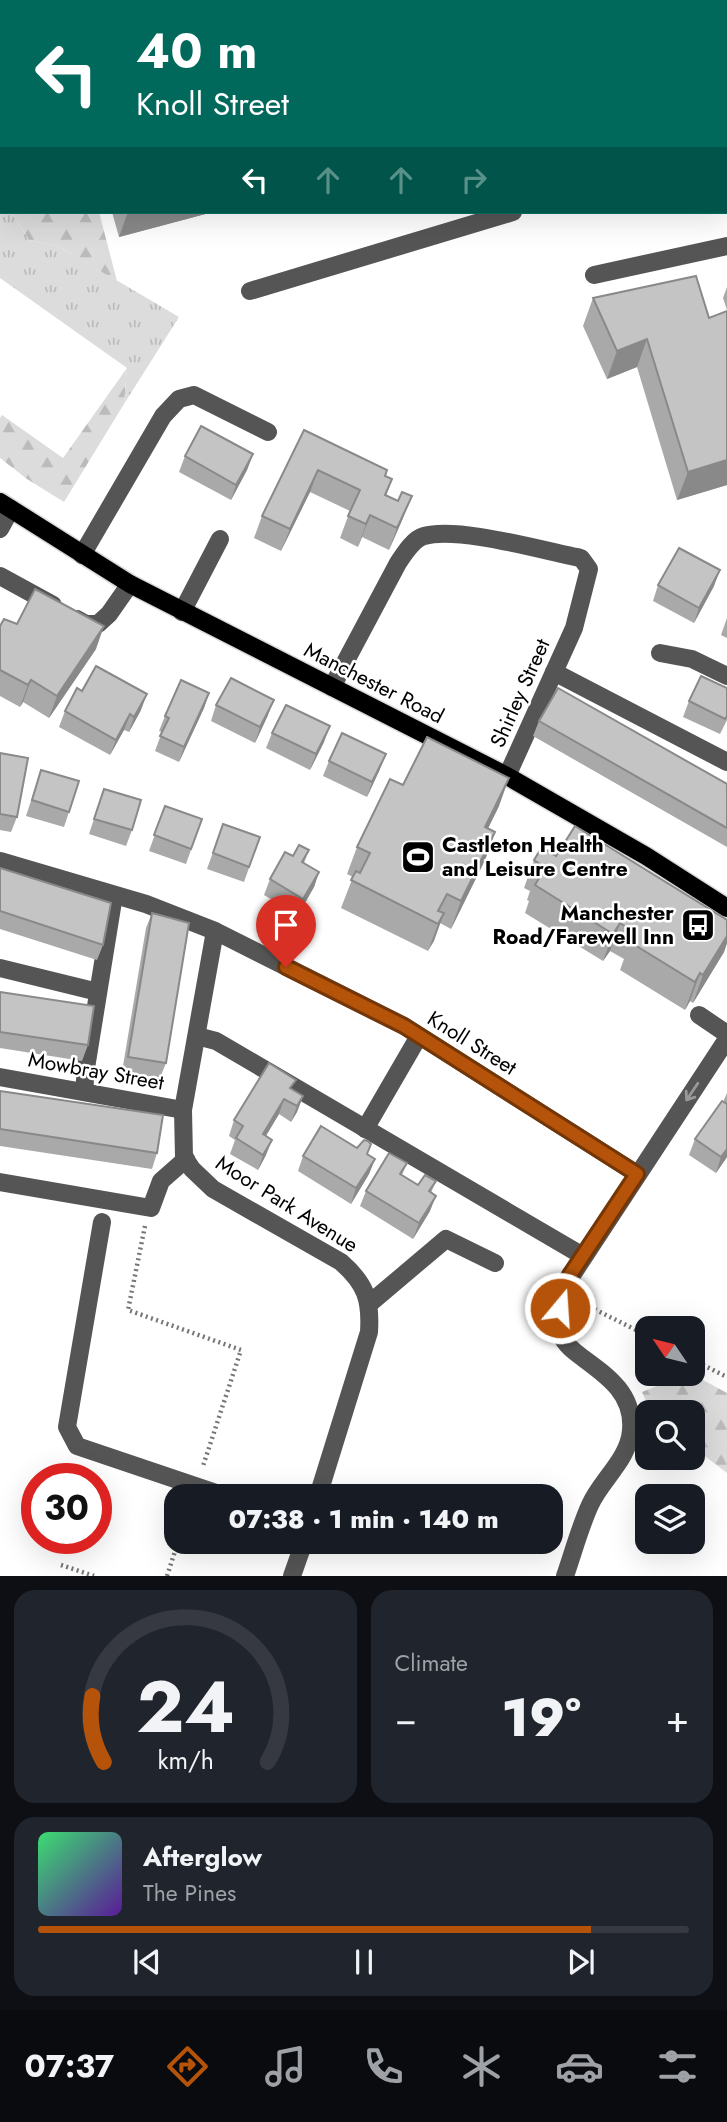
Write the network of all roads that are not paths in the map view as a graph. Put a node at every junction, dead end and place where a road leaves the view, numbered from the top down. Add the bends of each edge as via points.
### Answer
1 (506, 214) edge
2 (727, 246) edge
3 (594, 275) dead end
4 (250, 291) dead end
5 (268, 432) dead end
6 (5, 505) edge
7 (0, 529) edge
8 (220, 540) dead end
9 (82, 555) junction
10 (0, 576) edge
11 (130, 584) junction
12 (182, 612) junction
13 (660, 653) dead end
14 (554, 673) junction
15 (727, 676) edge
16 (332, 688) junction
17 (727, 762) edge
18 (507, 776) junction
19 (0, 861) edge
20 (114, 895) junction
21 (727, 908) edge
22 (215, 930) junction
23 (0, 968) edge
24 (98, 992) junction
25 (699, 1015) dead end
26 (727, 1034) edge
27 (197, 1036) junction
28 (419, 1036) junction
29 (727, 1039) edge
30 (0, 1077) edge
31 (84, 1092) junction
32 (183, 1110) junction
33 (365, 1129) junction
34 (186, 1159) junction
35 (637, 1174) junction
36 (0, 1182) edge
37 (102, 1222) dead end
38 (583, 1256) junction
39 (495, 1263) dead end
40 (369, 1304) junction
41 (187, 1484) edge
42 (322, 1484) edge
43 (300, 1554) edge
44 (292, 1576) edge
45 (565, 1576) edge

1 - 4 street
2 - 3 street
5 - 9 street via 194,395 178,399 163,416
6 - 7 street
6 - 9 main road, Manchester Road
8 - 12 street
9 - 11 main road, Manchester Road
10 - 11 street via 86,624 104,619
11 - 12 main road, Manchester Road
12 - 16 main road, Manchester Road
13 - 15 street via 692,659
14 - 16 street, Shirley Street via 574,628 589,569 582,558 462,534 422,536 398,563
14 - 17 street
14 - 18 street, Shirley Street
16 - 18 main road, Manchester Road
18 - 21 main road, Manchester Road
19 - 20 street, Knoll Street
20 - 22 street, Knoll Street
20 - 24 street
22 - 27 street, Moor Park Avenue
22 - 28 street, Knoll Street
23 - 24 street
24 - 31 street
25 - 26 street
27 - 32 street, Moor Park Avenue
27 - 33 street via 216,1041
28 - 33 street
28 - 35 street, Knoll Street
29 -> 35 street
30 - 31 street, Mowbray Street
31 - 32 street, Mowbray Street
32 - 34 street, Moor Park Avenue
33 - 38 street
34 - 36 street via 161,1181 151,1208
34 - 40 street, Moor Park Avenue via 213,1189 341,1262 355,1274
35 - 38 street
37 - 41 street via 67,1427 77,1446
38 - 45 street via 561,1292 561,1335 570,1349 623,1392 631,1412 631,1433 590,1505
39 - 40 street via 446,1239
40 - 42 street, Moor Park Avenue via 369,1332
43 - 44 street

